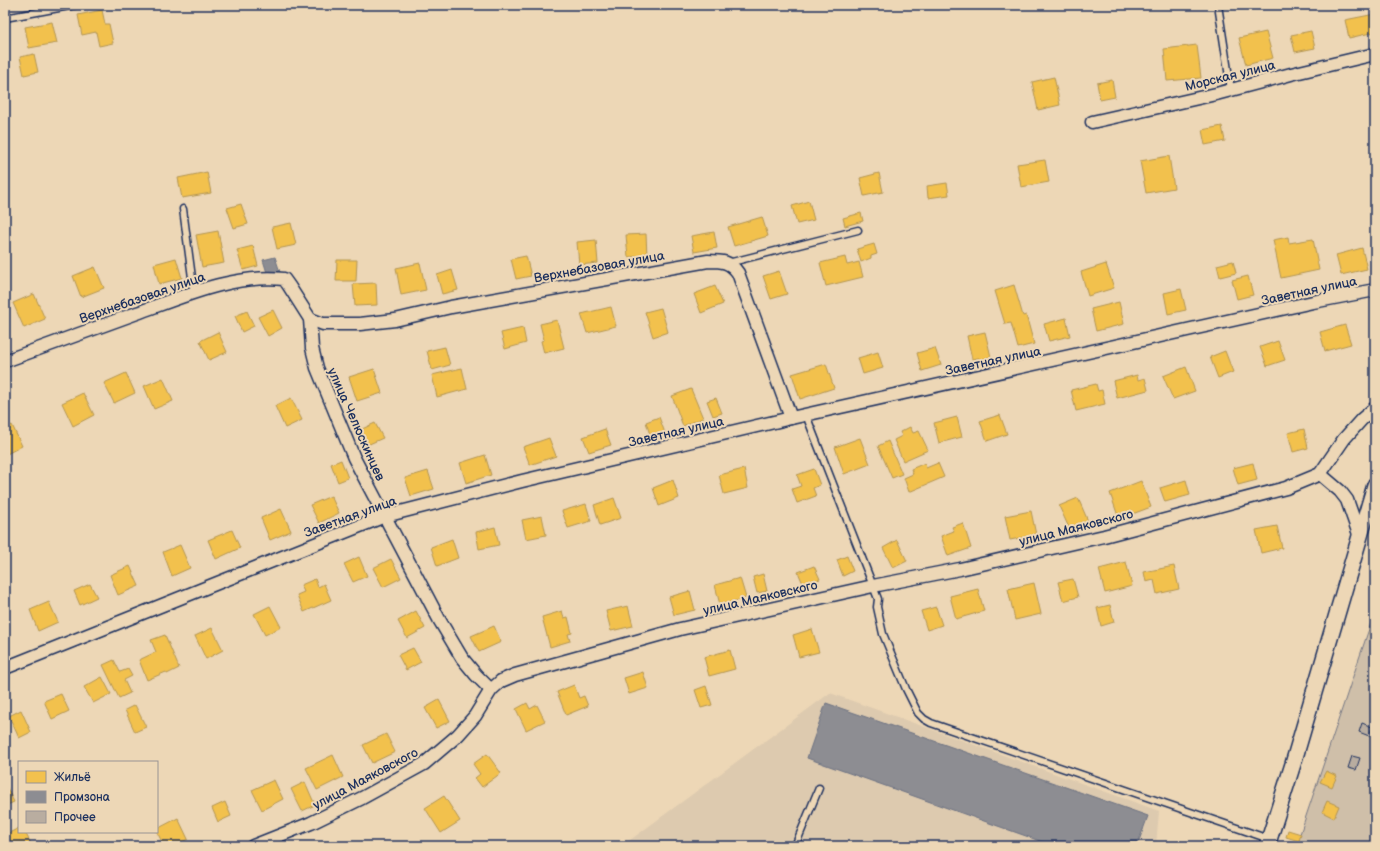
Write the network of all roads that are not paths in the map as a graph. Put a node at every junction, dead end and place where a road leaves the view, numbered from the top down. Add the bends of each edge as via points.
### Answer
1 (75, 5) edge
2 (1218, 5) edge
3 (5, 18) edge
4 (1375, 54) edge
5 (1231, 90) junction
6 (1092, 122) dead end
7 (183, 209) dead end
8 (858, 230) dead end
9 (728, 263) junction
10 (290, 286) joint
11 (1375, 290) edge
12 (194, 293) junction
13 (310, 319) junction
14 (5, 361) edge
15 (1375, 408) edge
16 (806, 415) junction
17 (791, 418) junction
18 (1320, 474) junction
19 (1375, 485) edge
20 (384, 516) junction
21 (1360, 537) junction
22 (873, 586) junction
23 (5, 668) edge
24 (491, 690) junction
25 (819, 788) dead end
26 (1268, 843) edge
27 (253, 846) edge
28 (796, 846) edge

1 - 3 lane
2 - 5 lane
4 - 5 street, Морская улица
5 - 6 street, Морская улица
7 - 12 lane
8 - 9 lane
9 - 13 street, Верхнебазовая улица via 700,263 451,307 395,320 360,324 323,324
9 - 17 street via 734,266 738,273
10 - 12 street, Верхнебазовая улица via 284,279 271,278 218,285
10 - 13 street, улица Челюскинцев
11 - 16 street, Заветная улица
12 - 14 street, Верхнебазовая улица
13 - 20 street, улица Челюскинцев via 312,348 317,368 354,458
15 - 18 street via 1344,439
16 - 17 street, Заветная улица
16 - 22 lane
17 - 20 street, Заветная улица
18 - 21 street via 1347,500
18 - 22 street, улица Маяковского via 1286,488 1104,536
19 - 21 street
20 - 23 street, Заветная улица
20 - 24 street, улица Челюскинцев via 458,652
21 - 26 street
22 - 24 street, улица Маяковского via 657,635 515,675 501,681
22 - 26 lane via 878,599 877,607 883,634 906,689 918,713 924,719
24 - 27 street, улица Маяковского via 475,716 458,735 424,764 311,823
25 - 28 lane

